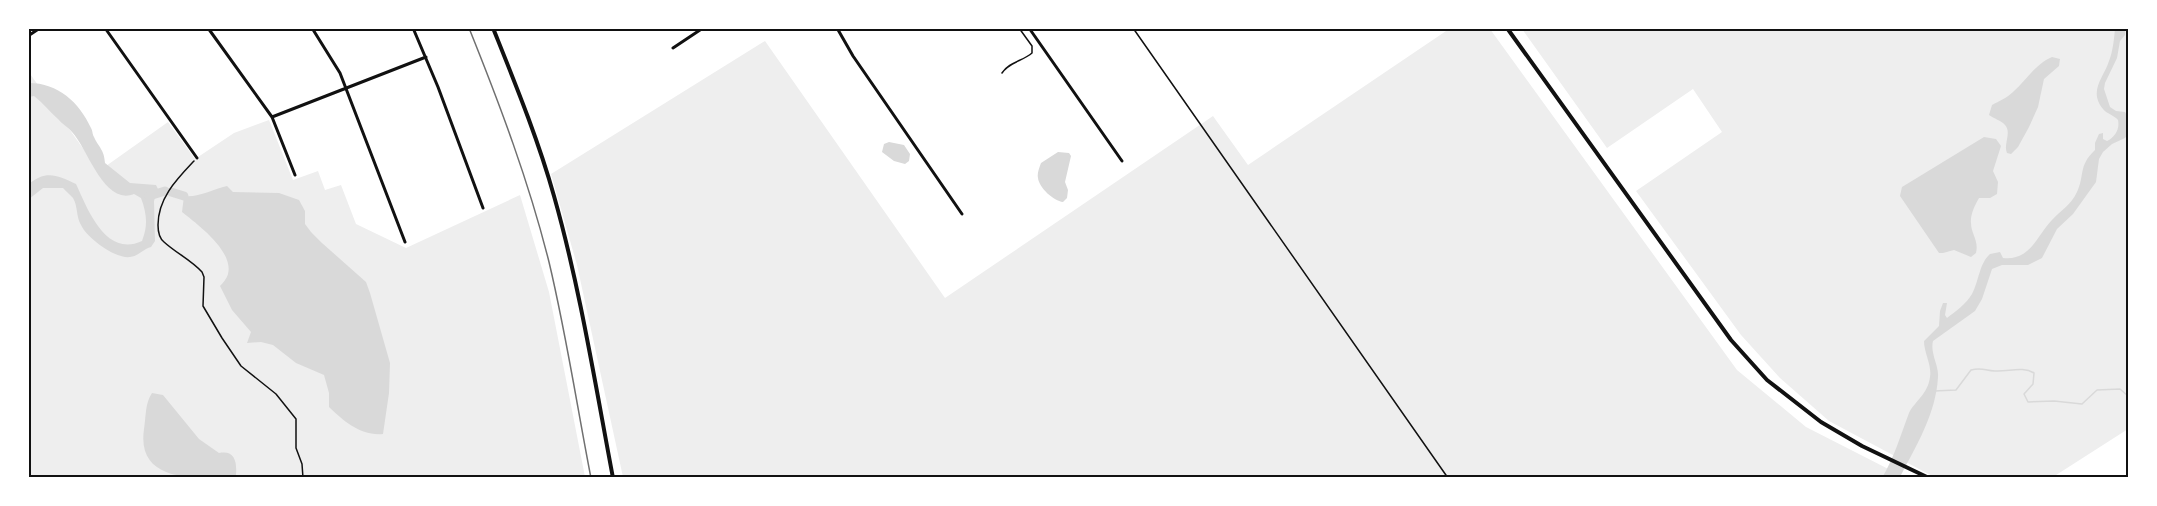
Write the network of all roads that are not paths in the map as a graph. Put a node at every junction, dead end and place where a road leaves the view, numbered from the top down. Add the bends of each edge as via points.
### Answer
1 (40, 28) edge
2 (105, 28) edge
3 (208, 28) edge
4 (312, 28) edge
5 (412, 28) edge
6 (703, 28) edge
7 (837, 28) edge
8 (1019, 28) edge
9 (1029, 28) edge
10 (1507, 28) edge
11 (495, 30) edge
12 (28, 36) edge
13 (673, 48) dead end
14 (426, 57) junction
15 (1002, 73) dead end
16 (346, 88) junction
17 (272, 117) junction
18 (197, 158) road end
19 (1122, 161) dead end
20 (295, 175) dead end
21 (483, 208) dead end
22 (962, 214) dead end
23 (405, 242) dead end
24 (613, 477) edge
25 (1929, 477) edge

1 - 12 street
2 - 18 street
3 - 17 street
4 - 16 street
5 - 14 street
6 - 13 street
7 - 22 street
8 - 15 lane via 1032,46 1032,53 1010,64
9 - 19 street
10 - 25 main road via 1746,358 1814,417 1850,440
11 - 24 main road via 535,136 561,222
14 - 16 street
14 - 21 street
16 - 17 street
16 - 23 street
17 - 20 street

